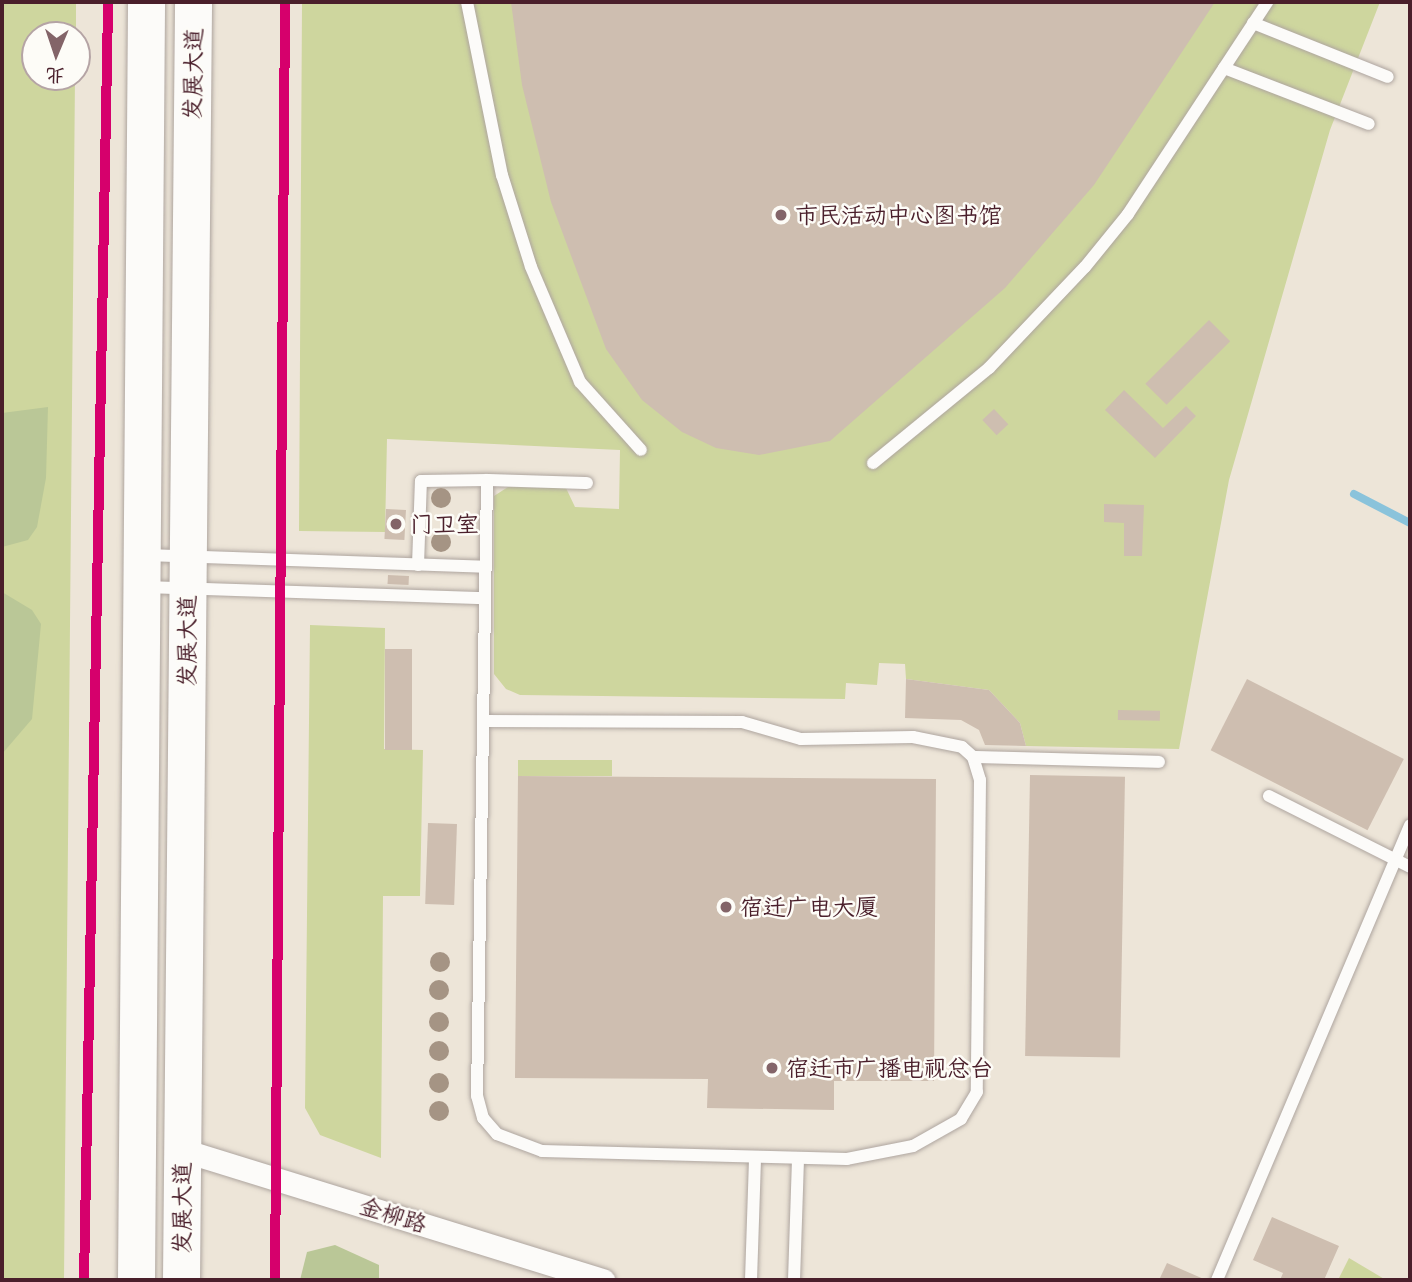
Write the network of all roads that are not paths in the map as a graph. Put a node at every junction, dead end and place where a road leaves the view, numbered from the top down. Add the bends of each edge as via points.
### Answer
1 (146, 2) edge
2 (193, 2) edge
3 (467, 2) edge
4 (1267, 2) edge
5 (1253, 23) junction
6 (1224, 68) junction
7 (1388, 77) dead end
8 (1369, 124) dead end
9 (641, 450) dead end
10 (873, 463) dead end
11 (487, 480) junction
12 (587, 483) dead end
13 (418, 565) junction
14 (485, 567) junction
15 (142, 571) junction
16 (188, 572) junction
17 (485, 598) junction
18 (484, 721) junction
19 (973, 757) junction
20 (1159, 762) dead end
21 (1269, 796) dead end
22 (1410, 825) edge
23 (1395, 860) junction
24 (1410, 867) edge
25 (183, 1150) junction
26 (755, 1157) junction
27 (798, 1158) junction
28 (136, 1280) edge
29 (181, 1280) edge
30 (603, 1280) edge
31 (751, 1280) edge
32 (794, 1280) edge
33 (1217, 1280) edge

1 - 15 main road, 发展大道
2 - 16 main road, 发展大道
3 - 9 lane via 499,162 531,267 580,382
4 - 5 lane
5 - 6 lane
5 - 7 lane
6 - 8 lane
6 - 10 lane via 1128,214 1053,303 940,411
11 - 12 lane
11 - 13 lane via 421,481
11 - 14 lane
13 - 14 lane
13 - 16 lane
14 - 17 lane
15 - 16 lane
15 - 16 lane
15 - 28 main road, 发展大道
16 - 17 lane
16 - 25 main road, 发展大道
17 - 18 lane
18 - 19 lane via 742,722 801,740 941,739
18 - 26 lane via 477,1096 483,1118 497,1134 542,1151
19 - 20 lane
19 - 27 lane via 981,780 972,1105 947,1130 913,1146 876,1157
21 - 23 lane
22 - 23 lane
23 - 24 lane
23 - 33 lane
25 - 29 main road, 发展大道
25 - 30 street, 金柳路
26 - 27 lane
26 - 31 lane
27 - 32 lane

